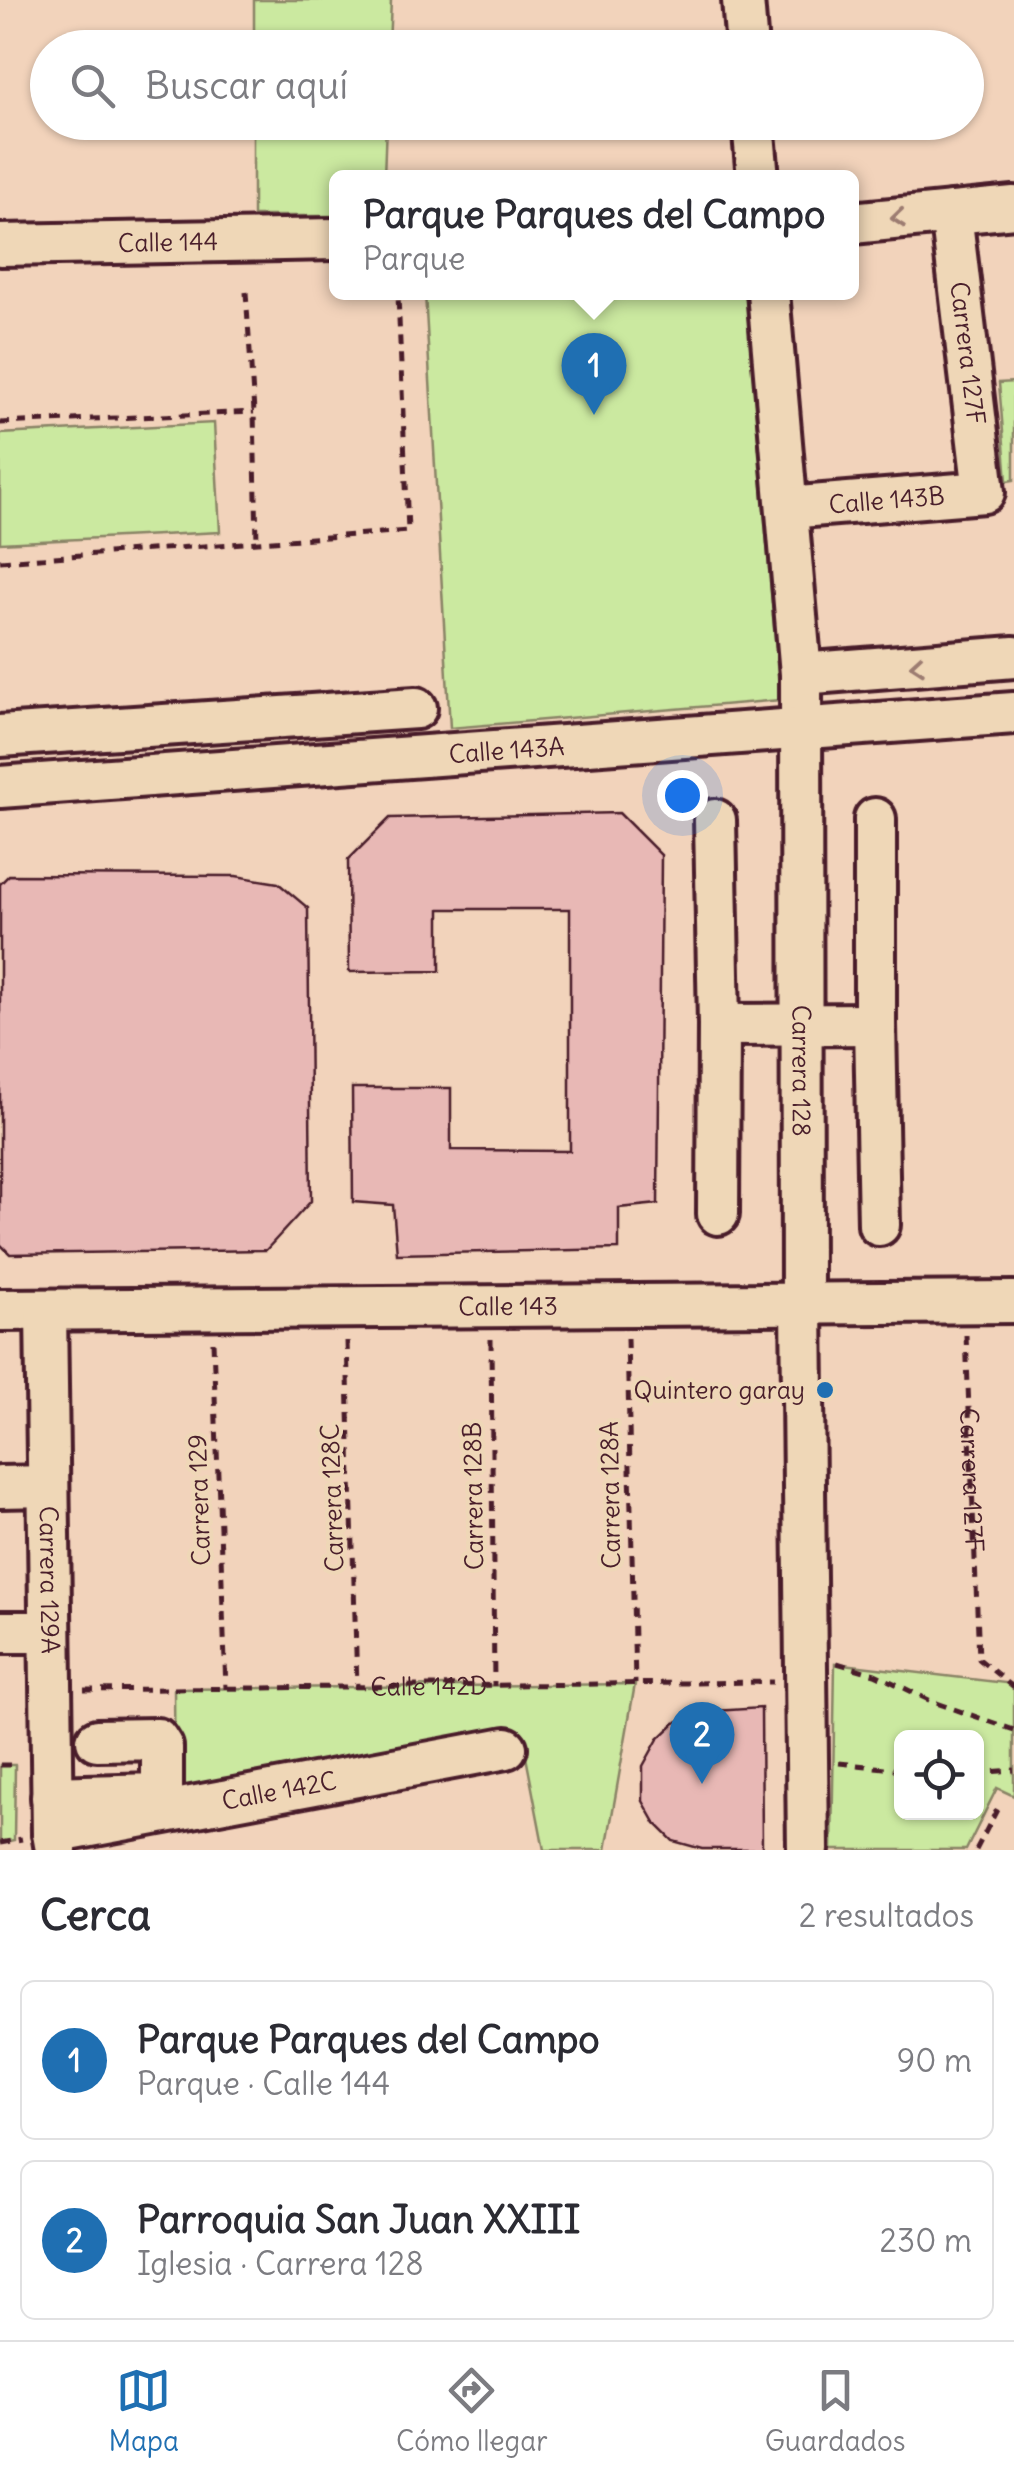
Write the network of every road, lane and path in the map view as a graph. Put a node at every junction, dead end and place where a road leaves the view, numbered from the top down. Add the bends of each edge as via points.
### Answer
1 (743, 0) edge
2 (746, 30) edge
3 (755, 140) edge
4 (757, 170) edge
5 (1014, 207) edge
6 (950, 213) junction
7 (859, 222) edge
8 (329, 239) edge
9 (0, 245) edge
10 (246, 292) dead end
11 (398, 300) edge
12 (769, 300) edge
13 (254, 412) junction
14 (0, 423) edge
15 (984, 492) joint
16 (787, 508) junction
17 (257, 542) junction
18 (0, 561) edge
19 (1014, 657) edge
20 (800, 674) junction
21 (416, 708) dead end
22 (1014, 713) edge
23 (801, 730) junction
24 (0, 736) edge
25 (0, 787) edge
26 (875, 818) dead end
27 (715, 820) dead end
28 (875, 1024) junction
29 (720, 1025) junction
30 (802, 1025) junction
31 (718, 1214) dead end
32 (880, 1224) dead end
33 (965, 1302) junction
34 (1014, 1302) edge
35 (802, 1304) junction
36 (626, 1305) junction
37 (491, 1306) junction
38 (346, 1308) junction
39 (212, 1309) junction
40 (0, 1310) edge
41 (46, 1310) junction
42 (48, 1486) junction
43 (0, 1487) edge
44 (0, 1632) edge
45 (50, 1632) junction
46 (806, 1668) junction
47 (635, 1684) junction
48 (494, 1686) junction
49 (357, 1687) junction
50 (1014, 1688) edge
51 (226, 1689) junction
52 (51, 1691) junction
53 (1014, 1730) edge
54 (97, 1740) dead end
55 (506, 1748) dead end
56 (807, 1758) junction
57 (894, 1769) edge
58 (1014, 1770) edge
59 (984, 1772) edge
60 (1000, 1804) dead end
61 (54, 1826) edge
62 (808, 1850) edge
63 (976, 1850) edge

1 - 2 street
3 - 4 street
5 - 6 street
6 -> 7 street
6 - 15 street, Carrera 127F
8 - 9 street, Calle 144
10 - 13 path
11 - 17 path via 408,530
12 - 16 street, Carrera 128
13 - 14 path
13 - 17 path
15 - 16 street, Calle 143B
16 - 20 street, Carrera 128
17 - 18 path
19 -> 20 street
20 - 23 street, Carrera 128
21 - 24 street
22 - 23 street, Calle 143A
23 - 25 street, Calle 143A
23 - 30 street, Carrera 128
26 - 28 street
27 - 29 street
28 - 30 street
28 - 32 street
29 - 30 street
29 - 31 street
30 - 35 street, Carrera 128
33 - 34 street, Calle 143
33 - 35 street, Calle 143
33 - 50 path, Carrera 127F via 979,1659
35 - 36 street, Calle 143
35 - 46 street, Carrera 128
36 - 37 street, Calle 143
36 - 47 path, Carrera 128A
37 - 38 street, Calle 143
37 - 48 path, Carrera 128B
38 - 39 street, Calle 143
38 - 49 path, Carrera 128C
39 - 41 street, Calle 143
39 - 51 path, Carrera 129
40 - 41 street, Calle 143
41 - 42 street, Carrera 129A
42 - 43 street
42 - 45 street, Carrera 129A
44 - 45 street
45 - 52 street, Carrera 129A
46 - 47 path, Calle 142D
46 - 53 path, Calle 142D via 874,1674
46 - 56 street, Carrera 128
47 - 48 path, Calle 142D
48 - 49 path, Calle 142D
49 - 51 path, Calle 142D
51 - 52 path, Calle 142D
52 - 61 street, Carrera 129A
54 - 61 street via 158,1739 162,1790
55 - 61 street, Calle 142C
56 - 57 path
56 - 62 street, Carrera 128
58 - 59 path
60 - 63 path

